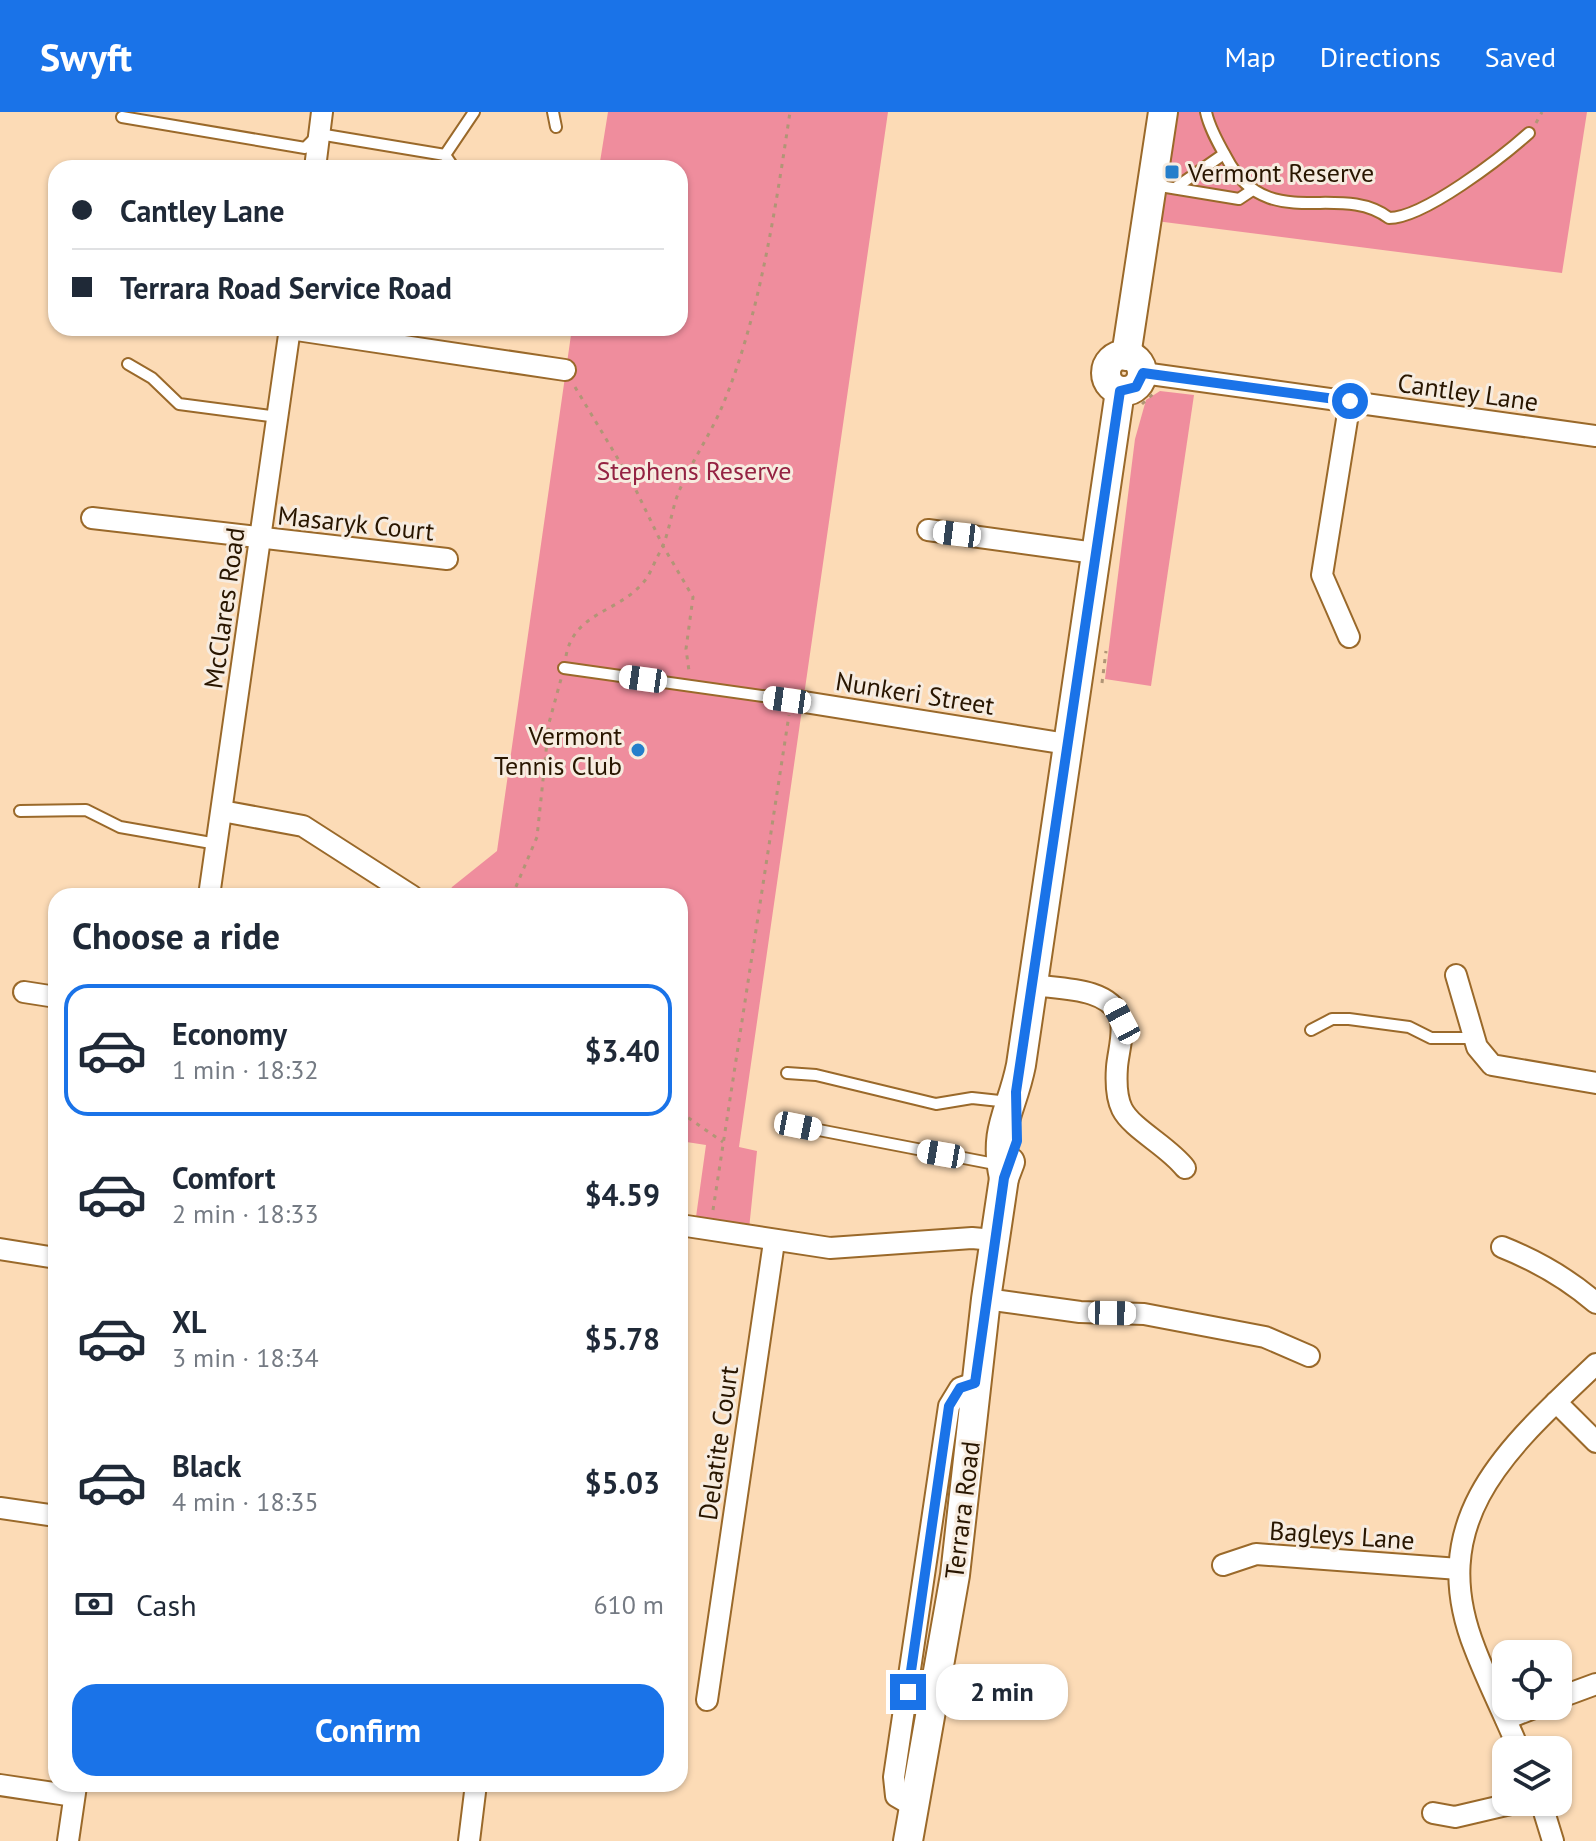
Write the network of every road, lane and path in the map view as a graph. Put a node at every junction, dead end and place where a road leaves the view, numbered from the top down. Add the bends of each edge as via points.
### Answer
1 (322, 112) edge
2 (474, 112) edge
3 (553, 112) edge
4 (790, 112) edge
5 (1163, 112) edge
6 (1206, 112) edge
7 (122, 117) dead end
8 (556, 127) dead end
9 (1529, 133) dead end
10 (319, 134) junction
11 (1224, 154) junction
12 (445, 155) junction
13 (316, 160) edge
14 (448, 160) edge
15 (1164, 187) junction
16 (1251, 191) junction
17 (289, 336) edge
18 (342, 336) edge
19 (128, 364) dead end
20 (1134, 364) junction
21 (565, 370) joint
22 (1350, 401) junction
23 (278, 417) junction
24 (1596, 436) edge
25 (92, 518) dead end
26 (928, 530) dead end
27 (260, 540) junction
28 (663, 546) junction
29 (1095, 553) junction
30 (447, 559) dead end
31 (1349, 637) dead end
32 (564, 668) junction
33 (695, 687) junction
34 (793, 700) junction
35 (1067, 744) junction
36 (20, 811) dead end
37 (222, 811) junction
38 (217, 844) junction
39 (210, 888) edge
40 (400, 888) edge
41 (515, 888) edge
42 (1456, 975) dead end
43 (1033, 985) junction
44 (24, 992) dead end
45 (48, 996) edge
46 (1311, 1030) dead end
47 (1475, 1038) junction
48 (787, 1073) dead end
49 (1596, 1083) edge
50 (1014, 1099) junction
51 (688, 1118) edge
52 (798, 1126) dead end
53 (724, 1143) junction
54 (1185, 1168) dead end
55 (1004, 1170) junction
56 (688, 1226) edge
57 (710, 1230) junction
58 (994, 1240) junction
59 (774, 1242) junction
60 (1502, 1247) dead end
61 (0, 1249) edge
62 (48, 1257) edge
63 (986, 1299) junction
64 (1596, 1303) edge
65 (1309, 1356) dead end
66 (1596, 1364) edge
67 (1556, 1402) junction
68 (1596, 1442) edge
69 (0, 1508) edge
70 (48, 1515) edge
71 (1223, 1565) dead end
72 (1459, 1569) junction
73 (1596, 1684) edge
74 (1492, 1688) edge
75 (1572, 1693) edge
76 (707, 1700) dead end
77 (0, 1785) edge
78 (48, 1788) edge
79 (75, 1792) edge
80 (475, 1792) edge
81 (1492, 1808) edge
82 (1433, 1813) dead end
83 (1545, 1816) edge
84 (68, 1841) edge
85 (469, 1841) edge
86 (908, 1841) edge
87 (1553, 1841) edge

1 - 10 street
2 - 12 lane
3 - 8 lane
4 - 28 path via 747,330 704,449 680,488
5 - 15 main road
6 - 11 lane
7 - 10 lane via 305,148
9 - 16 lane via 1499,159 1398,218 1371,207 1290,203
10 - 12 lane
10 - 13 street
11 - 15 lane
11 - 16 lane
12 - 14 lane
15 - 16 lane via 1239,199
15 - 20 main road
17 - 23 street, McClares Road
18 - 21 street
19 - 23 lane via 179,404
20 - 22 street, Cantley Lane
20 - 29 main road, Terrara Road via 1136,387 1120,391
21 - 28 path
22 - 24 street, Cantley Lane
22 - 31 street via 1322,575
23 - 27 street, McClares Road
25 - 27 street, Masaryk Court
26 - 29 street
27 - 30 street, Masaryk Court
27 - 37 street, McClares Road
28 - 32 path via 643,583 582,622 568,643
28 - 33 path via 693,597 686,649
29 - 35 main road, Terrara Road
32 - 33 lane, Nunkeri Street
32 - 41 path via 549,723 537,837
33 - 34 lane, Nunkeri Street
34 - 35 street, Nunkeri Street
34 - 53 path
35 - 43 main road, Terrara Road
36 - 38 lane via 86,810 120,827
37 - 38 street, McClares Road
37 - 40 street via 303,826
38 - 39 street, McClares Road
42 - 47 street
43 - 50 main road, Terrara Road
43 - 54 street via 1092,994 1113,1005 1122,1021 1116,1084 1121,1108 1130,1121 1171,1149
44 - 45 street
46 - 47 lane via 1332,1019 1349,1019 1409,1027 1431,1038
47 - 49 street via 1492,1065
48 - 50 lane via 936,1104
50 - 55 main road, Terrara Road via 1017,1141
51 - 53 path
52 - 55 lane
53 - 57 path
55 - 58 main road, Terrara Road
56 - 57 street
57 - 59 street
58 - 59 street via 830,1248
58 - 63 main road, Terrara Road
59 - 76 street, Delatite Court
60 - 64 street via 1537,1261
61 - 62 street
63 - 65 street via 1080,1312 1144,1314 1265,1337
63 - 86 main road, Terrara Road via 955,1575
66 - 67 street
67 - 68 street
67 - 72 street via 1484,1483 1462,1538
69 - 70 street
71 - 72 street, Bagleys Lane via 1256,1554
72 - 74 street via 1463,1612
73 - 75 street
77 - 78 street
79 - 84 street
80 - 85 street
81 - 82 street via 1455,1817
83 - 87 street

